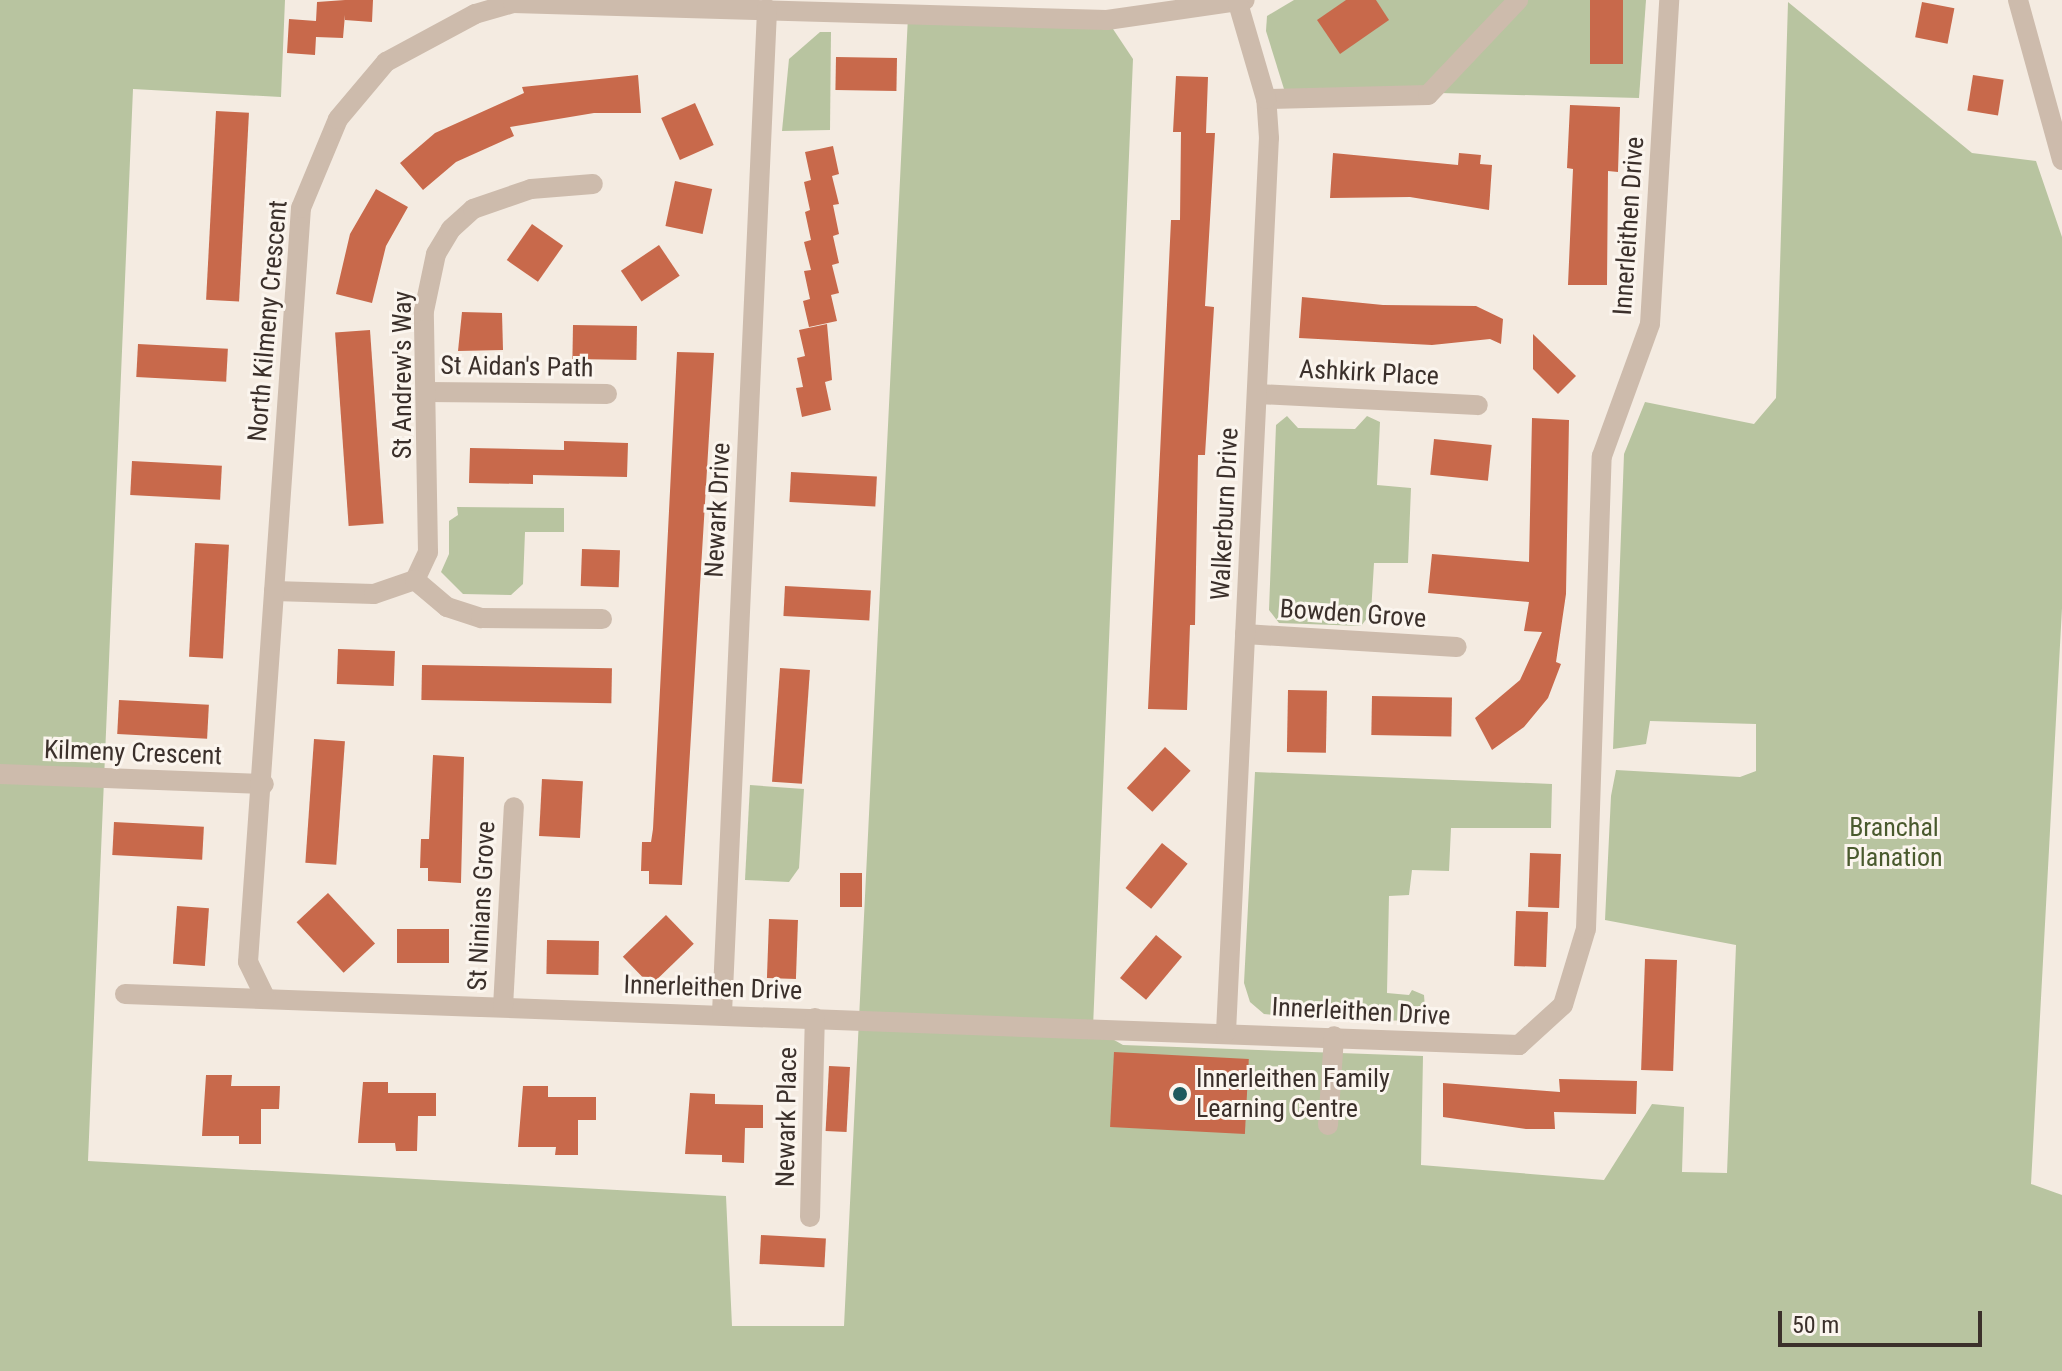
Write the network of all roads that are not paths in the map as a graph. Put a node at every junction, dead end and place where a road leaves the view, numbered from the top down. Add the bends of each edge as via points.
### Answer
1 (1518, 0) edge
2 (1669, 0) edge
3 (2018, 0) edge
4 (1241, 2) edge
5 (767, 9) junction
6 (1266, 99) junction
7 (2062, 160) edge
8 (593, 184) dead end
9 (427, 392) junction
10 (607, 394) dead end
11 (1258, 394) junction
12 (1478, 405) dead end
13 (415, 580) junction
14 (274, 591) junction
15 (602, 619) dead end
16 (1245, 634) junction
17 (1457, 647) dead end
18 (0, 774) edge
19 (264, 784) junction
20 (514, 807) dead end
21 (125, 994) dead end
22 (266, 999) junction
23 (503, 1007) junction
24 (722, 1013) junction
25 (815, 1018) junction
26 (1226, 1032) junction
27 (1334, 1036) junction
28 (1328, 1125) dead end
29 (810, 1217) dead end

1 - 6 street via 1428,95
2 - 27 street, Innerleithen Drive via 1650,324 1602,456 1586,929 1563,1005 1519,1045
3 - 7 street
4 - 5 street, North Kilmeny Crescent via 1107,20
4 - 6 street, Walkerburn Drive
5 - 14 street, North Kilmeny Crescent via 513,3 475,14 386,62 338,119 301,208
5 - 24 street, Newark Drive
6 - 11 street, Walkerburn Drive via 1269,138
8 - 9 street, St Andrew's Way via 502,197 473,209 451,229 436,254 426,297
9 - 10 street, St Aidan's Path
9 - 13 street, St Andrew's Way via 429,540
11 - 12 street, Ashkirk Place
11 - 16 street, Walkerburn Drive
13 - 14 street via 374,594
13 - 15 street via 447,607 481,618
14 - 19 street, North Kilmeny Crescent
16 - 17 street, Bowden Grove
16 - 26 street, Walkerburn Drive
18 - 19 street, Kilmeny Crescent
19 - 22 street, North Kilmeny Crescent via 248,962
20 - 23 street, St Ninians Grove
21 - 22 street, Innerleithen Drive
22 - 23 street, Innerleithen Drive
23 - 24 street, Innerleithen Drive
24 - 25 street, Innerleithen Drive
25 - 26 street, Innerleithen Drive
25 - 29 street, Newark Place
26 - 27 street, Innerleithen Drive
27 - 28 street

